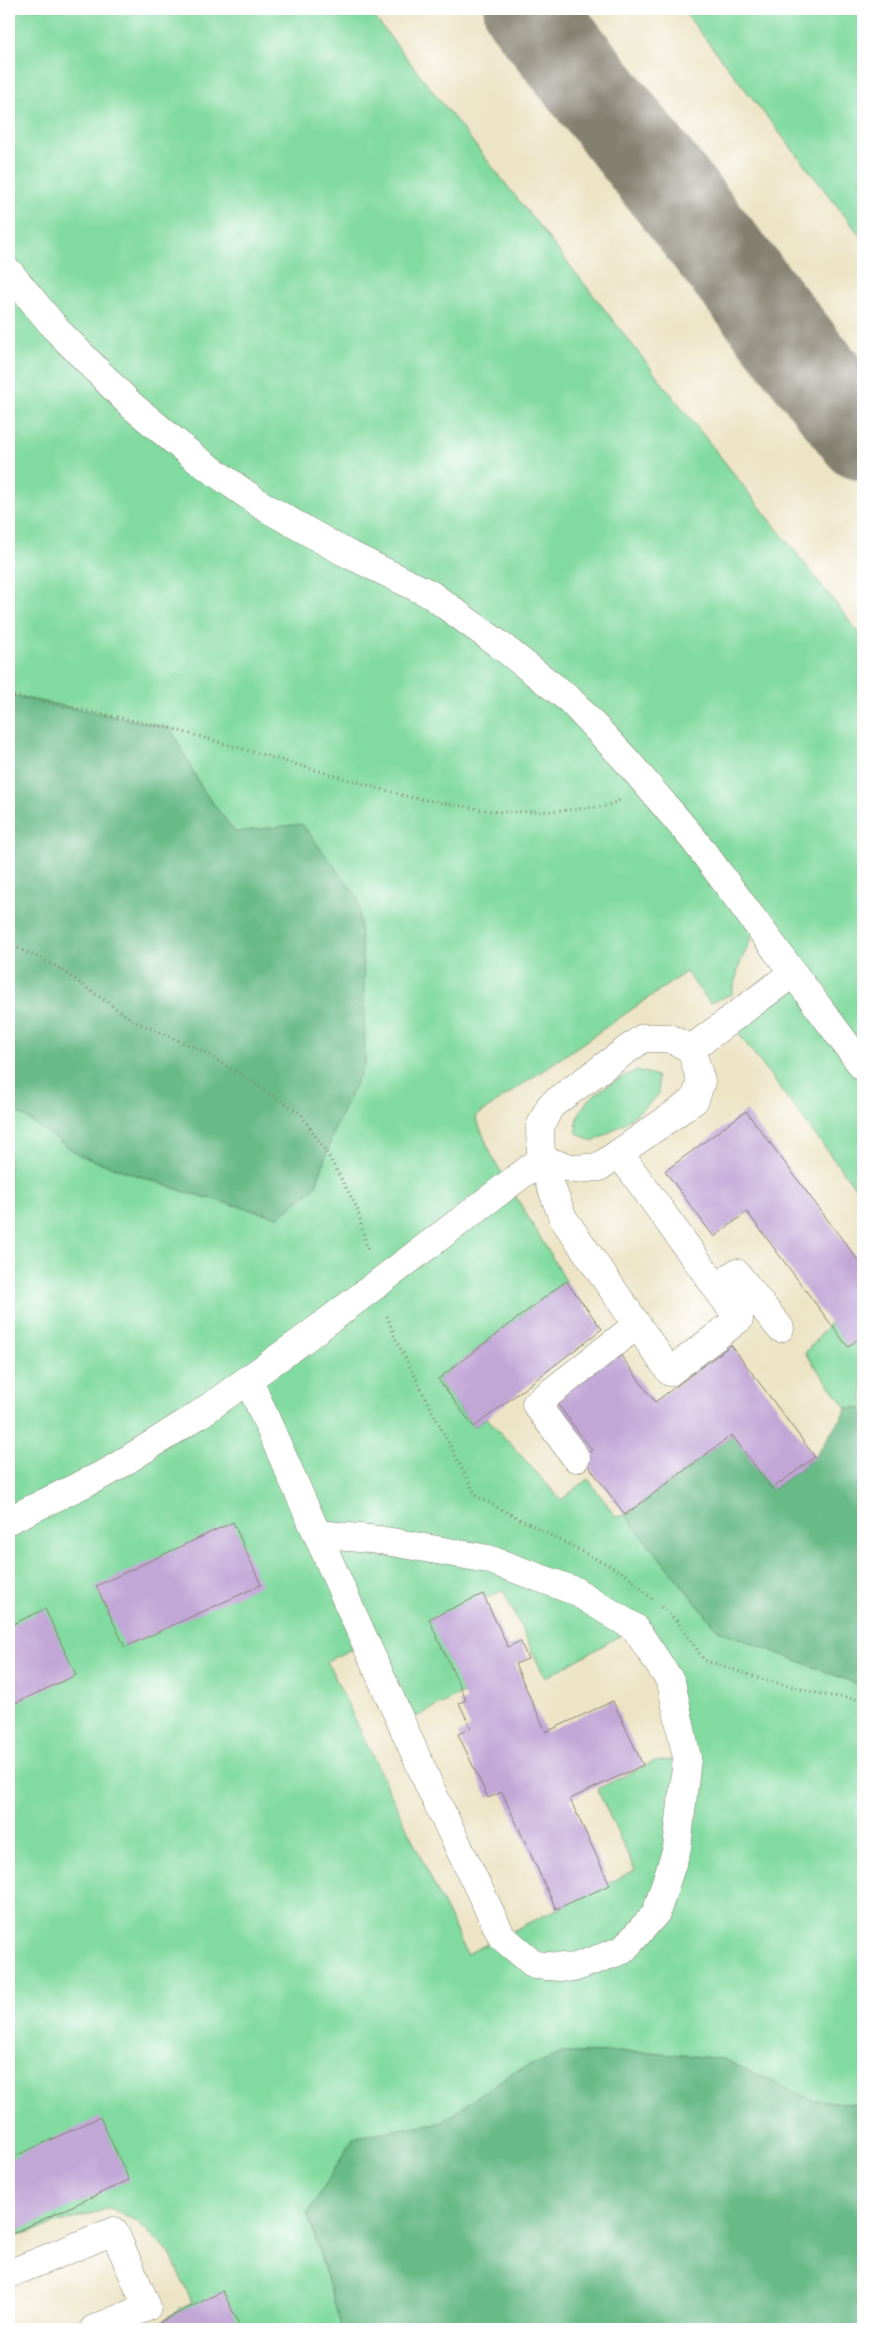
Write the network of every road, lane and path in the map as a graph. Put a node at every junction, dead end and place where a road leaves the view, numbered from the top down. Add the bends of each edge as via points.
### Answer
1 (9, 272) edge
2 (9, 695) edge
3 (650, 787) junction
4 (9, 944) edge
5 (793, 973) junction
6 (691, 1049) junction
7 (863, 1067) edge
8 (619, 1153) junction
9 (541, 1160) junction
10 (375, 1285) junction
11 (717, 1288) junction
12 (637, 1325) junction
13 (780, 1328) dead end
14 (248, 1380) junction
15 (576, 1458) dead end
16 (9, 1520) edge
17 (318, 1534) junction
18 (863, 1700) edge
19 (9, 2274) edge
20 (133, 2322) edge
21 (94, 2329) edge

1 - 3 lane via 57,330 131,405 195,458 263,506 344,552 430,594 570,700
2 - 3 path via 170,728 409,797 496,812 606,806
3 - 5 lane via 695,841
4 - 10 path via 54,965 134,1021 203,1051 300,1114 327,1153 357,1208
5 - 6 lane
5 - 7 lane
6 - 8 lane via 701,1081 695,1100
6 - 9 lane via 668,1038 643,1038 558,1100 550,1106 540,1127
8 - 9 lane via 599,1167 575,1169
8 - 11 lane
9 - 10 lane
9 - 12 lane via 563,1218
10 - 14 lane
10 - 18 path via 398,1342 476,1496 627,1575 676,1622 704,1660 816,1693
11 - 12 lane via 739,1319 670,1372
11 - 13 lane via 736,1273
12 - 15 lane via 536,1404
14 - 16 lane via 108,1472
14 - 17 lane
17 - 17 lane via 433,1794 502,1936 535,1965 573,1968 623,1950 656,1913 677,1848 687,1758 671,1682 635,1628 575,1591 488,1559 380,1540
19 - 20 lane via 114,2231 148,2306
20 - 21 lane

